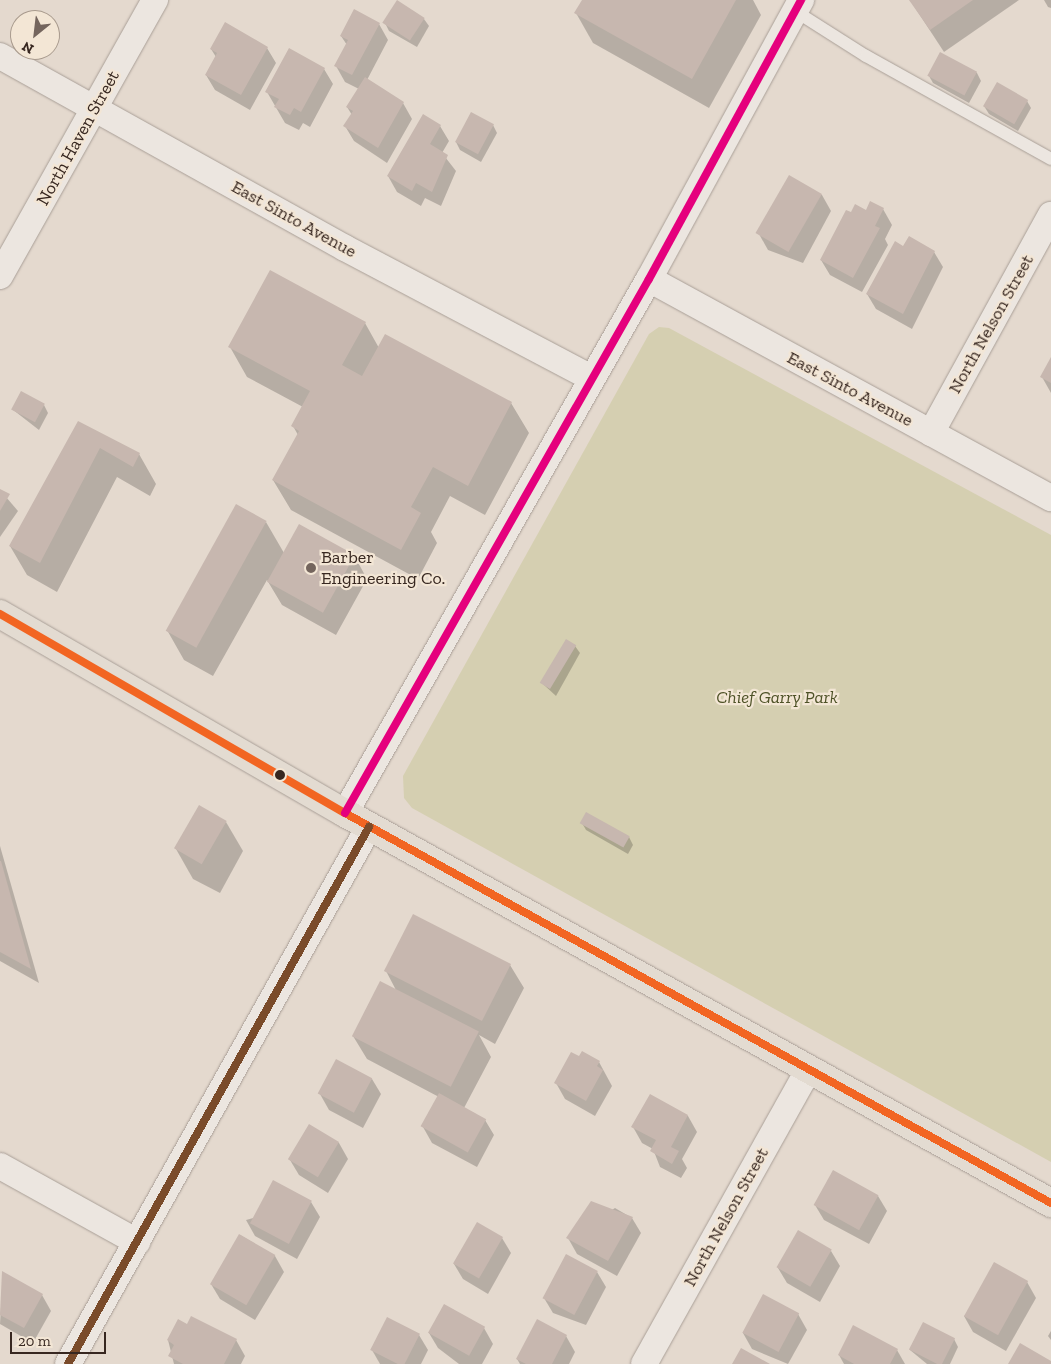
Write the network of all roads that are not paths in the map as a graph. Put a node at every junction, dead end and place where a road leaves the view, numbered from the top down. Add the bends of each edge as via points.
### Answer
1 (155, 0) edge
2 (798, 5) edge
3 (0, 56) edge
4 (94, 109) junction
5 (1051, 159) edge
6 (1051, 215) edge
7 (0, 276) edge
8 (649, 279) junction
9 (592, 378) junction
10 (931, 433) junction
11 (1051, 498) edge
12 (0, 614) edge
13 (345, 813) junction
14 (369, 827) junction
15 (808, 1070) junction
16 (0, 1166) edge
17 (1051, 1203) edge
18 (137, 1242) junction
19 (68, 1364) edge
20 (644, 1364) edge

1 - 4 street, North Haven Street
2 - 5 lane via 866,56
2 - 8 street
3 - 4 street, East Sinto Avenue
4 - 7 street, North Haven Street
4 - 9 street, East Sinto Avenue
6 - 10 street, North Nelson Street
8 - 9 street
8 - 10 street, East Sinto Avenue
9 - 13 street
10 - 11 street, East Sinto Avenue
12 - 13 main road
13 - 14 main road
14 - 15 main road
14 - 18 street
15 - 17 main road
15 - 20 street, North Nelson Street
16 - 18 street
18 - 19 street

